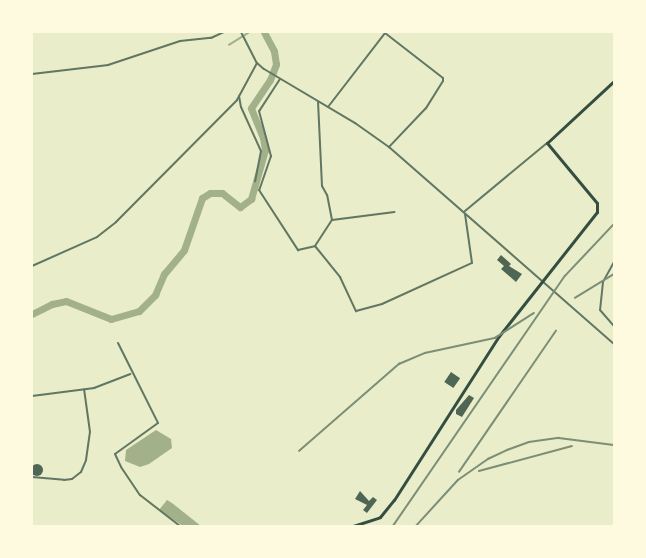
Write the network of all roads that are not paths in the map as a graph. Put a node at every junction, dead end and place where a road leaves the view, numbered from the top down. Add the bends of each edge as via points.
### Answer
1 (224, 32) edge
2 (241, 32) edge
3 (385, 32) edge
4 (257, 63) junction
5 (32, 74) edge
6 (279, 78) junction
7 (615, 81) edge
8 (239, 96) junction
9 (318, 101) junction
10 (328, 107) junction
11 (547, 143) junction
12 (389, 147) junction
13 (255, 181) dead end
14 (465, 211) junction
15 (394, 212) dead end
16 (332, 220) junction
17 (315, 246) junction
18 (615, 262) edge
19 (32, 266) edge
20 (615, 326) edge
21 (118, 343) dead end
22 (615, 344) edge
23 (131, 374) junction
24 (84, 389) junction
25 (32, 396) edge
26 (32, 477) edge
27 (180, 526) edge
28 (353, 526) edge

1 - 5 street via 211,38 180,41 108,65
2 - 4 street
3 - 10 street
3 - 12 street via 443,81 426,108
4 - 6 street
4 - 8 street
6 - 9 street
6 - 17 street via 259,111 271,156 259,190 298,250
7 - 11 main road
8 - 13 street via 261,151
8 - 19 street via 116,222 97,237
9 - 10 street
9 - 16 street via 322,186
10 - 12 street
11 - 14 street
11 - 28 main road via 597,203 597,212 499,336 394,500 380,517
12 - 14 street
14 - 17 street via 472,263 382,304 356,311 340,278
14 - 22 street
15 - 16 street
16 - 17 street
18 - 20 street via 603,282 600,310
21 - 23 street
23 - 24 street
23 - 27 street via 158,423 115,454 140,495
24 - 25 street
24 - 26 street via 90,432 81,472 64,480

